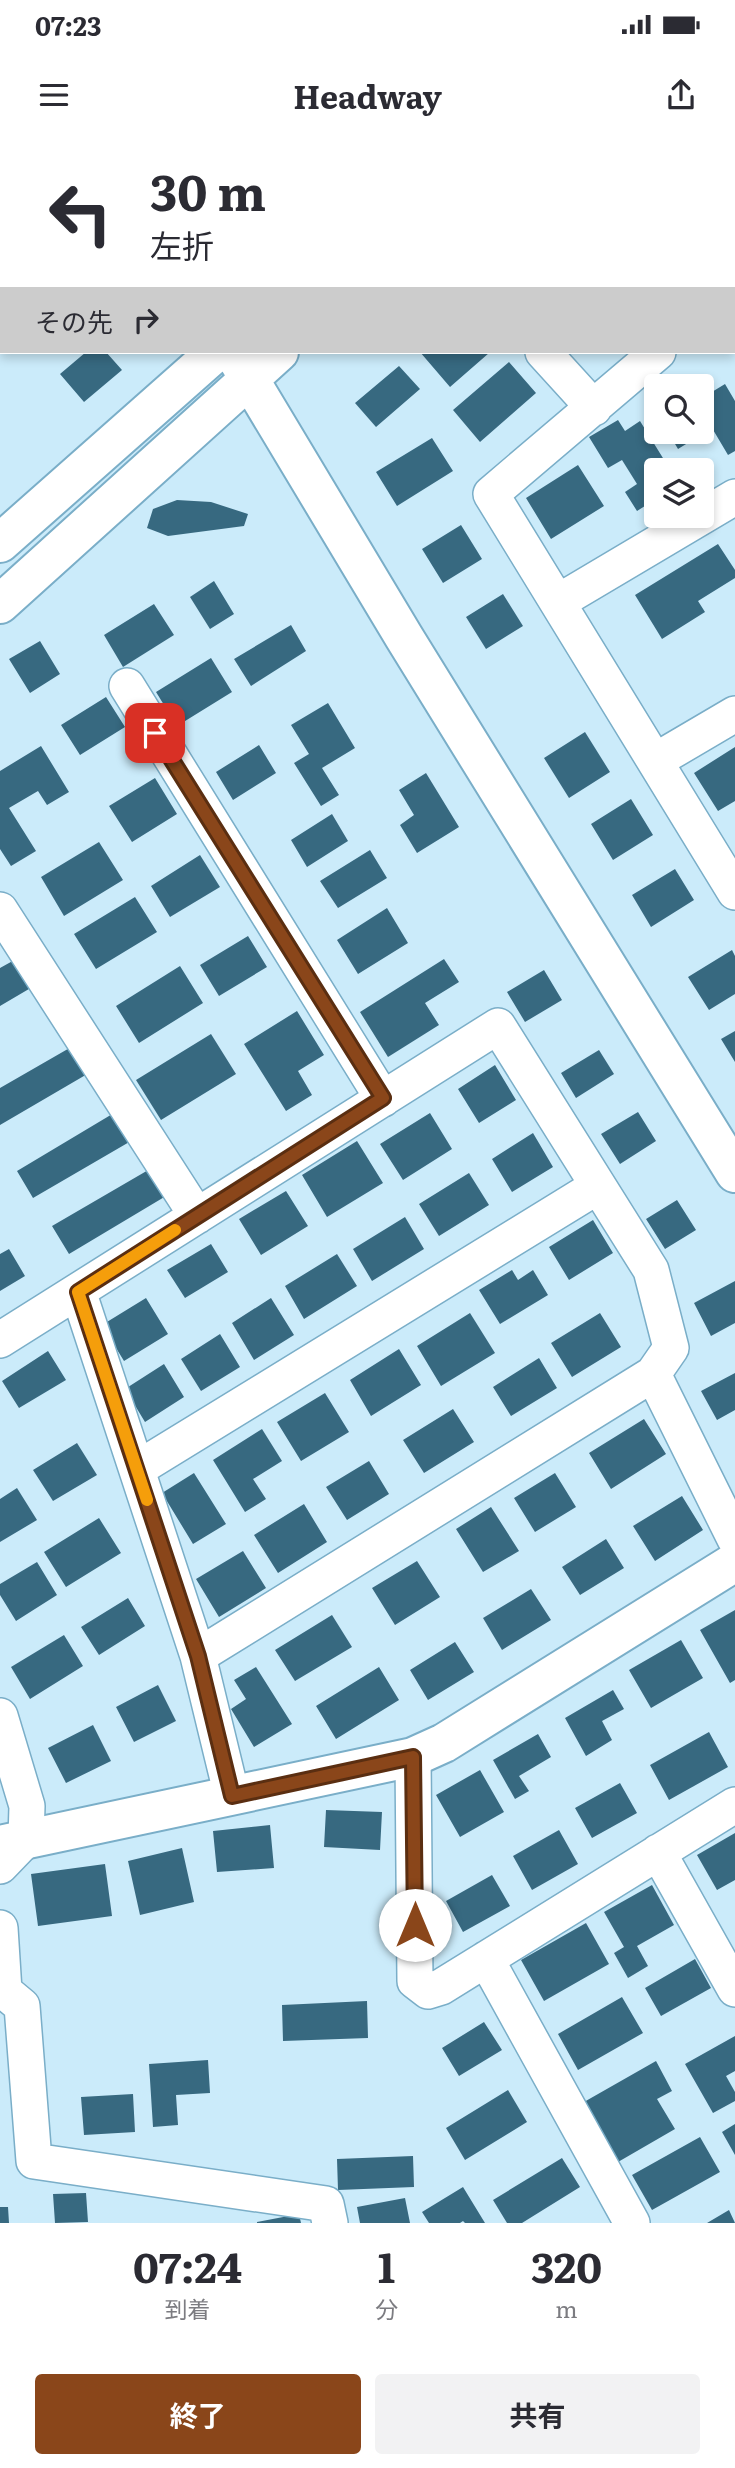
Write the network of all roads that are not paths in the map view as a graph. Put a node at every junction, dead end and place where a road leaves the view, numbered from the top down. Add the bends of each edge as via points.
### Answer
1 (214, 354) edge
2 (273, 354) edge
3 (545, 354) edge
4 (655, 354) edge
5 (241, 365) edge
6 (594, 408) junction
7 (735, 498) edge
8 (0, 543) edge
9 (558, 602) junction
10 (0, 604) edge
11 (127, 687) dead end
12 (735, 714) edge
13 (655, 761) junction
14 (735, 892) edge
15 (0, 911) edge
16 (383, 1098) junction
17 (735, 1173) edge
18 (598, 1186) junction
19 (197, 1216) junction
20 (78, 1292) junction
21 (0, 1340) edge
22 (653, 1374) junction
23 (137, 1469) junction
24 (735, 1539) edge
25 (735, 1562) edge
26 (198, 1656) junction
27 (0, 1716) edge
28 (413, 1757) junction
29 (232, 1796) junction
30 (735, 1805) edge
31 (9, 1850) edge
32 (659, 1852) junction
33 (0, 1928) edge
34 (486, 1959) junction
35 (735, 1989) edge
36 (330, 2223) edge
37 (632, 2223) edge

1 - 8 street
2 - 5 street
3 - 6 street
4 - 6 street
5 - 10 street
5 - 17 street
6 - 9 street via 491,494
7 - 9 street
9 - 13 street
11 - 16 street
12 - 13 street
13 - 14 street
15 - 19 street
16 - 18 street via 498,1026
16 - 19 street
18 - 22 street via 651,1270 671,1348
18 - 23 street
19 - 20 street
20 - 21 street
20 - 23 street
22 - 24 street
22 - 26 street
23 - 26 street
25 - 28 street via 444,1743
26 - 29 street
27 - 31 street via 27,1806
28 - 29 street
28 - 34 street via 415,1981 428,1991 441,1987
29 - 31 street
30 - 32 street
32 - 34 street
32 - 35 street
33 - 36 street via 4,1991 22,2006 34,2161 326,2204
34 - 37 street

